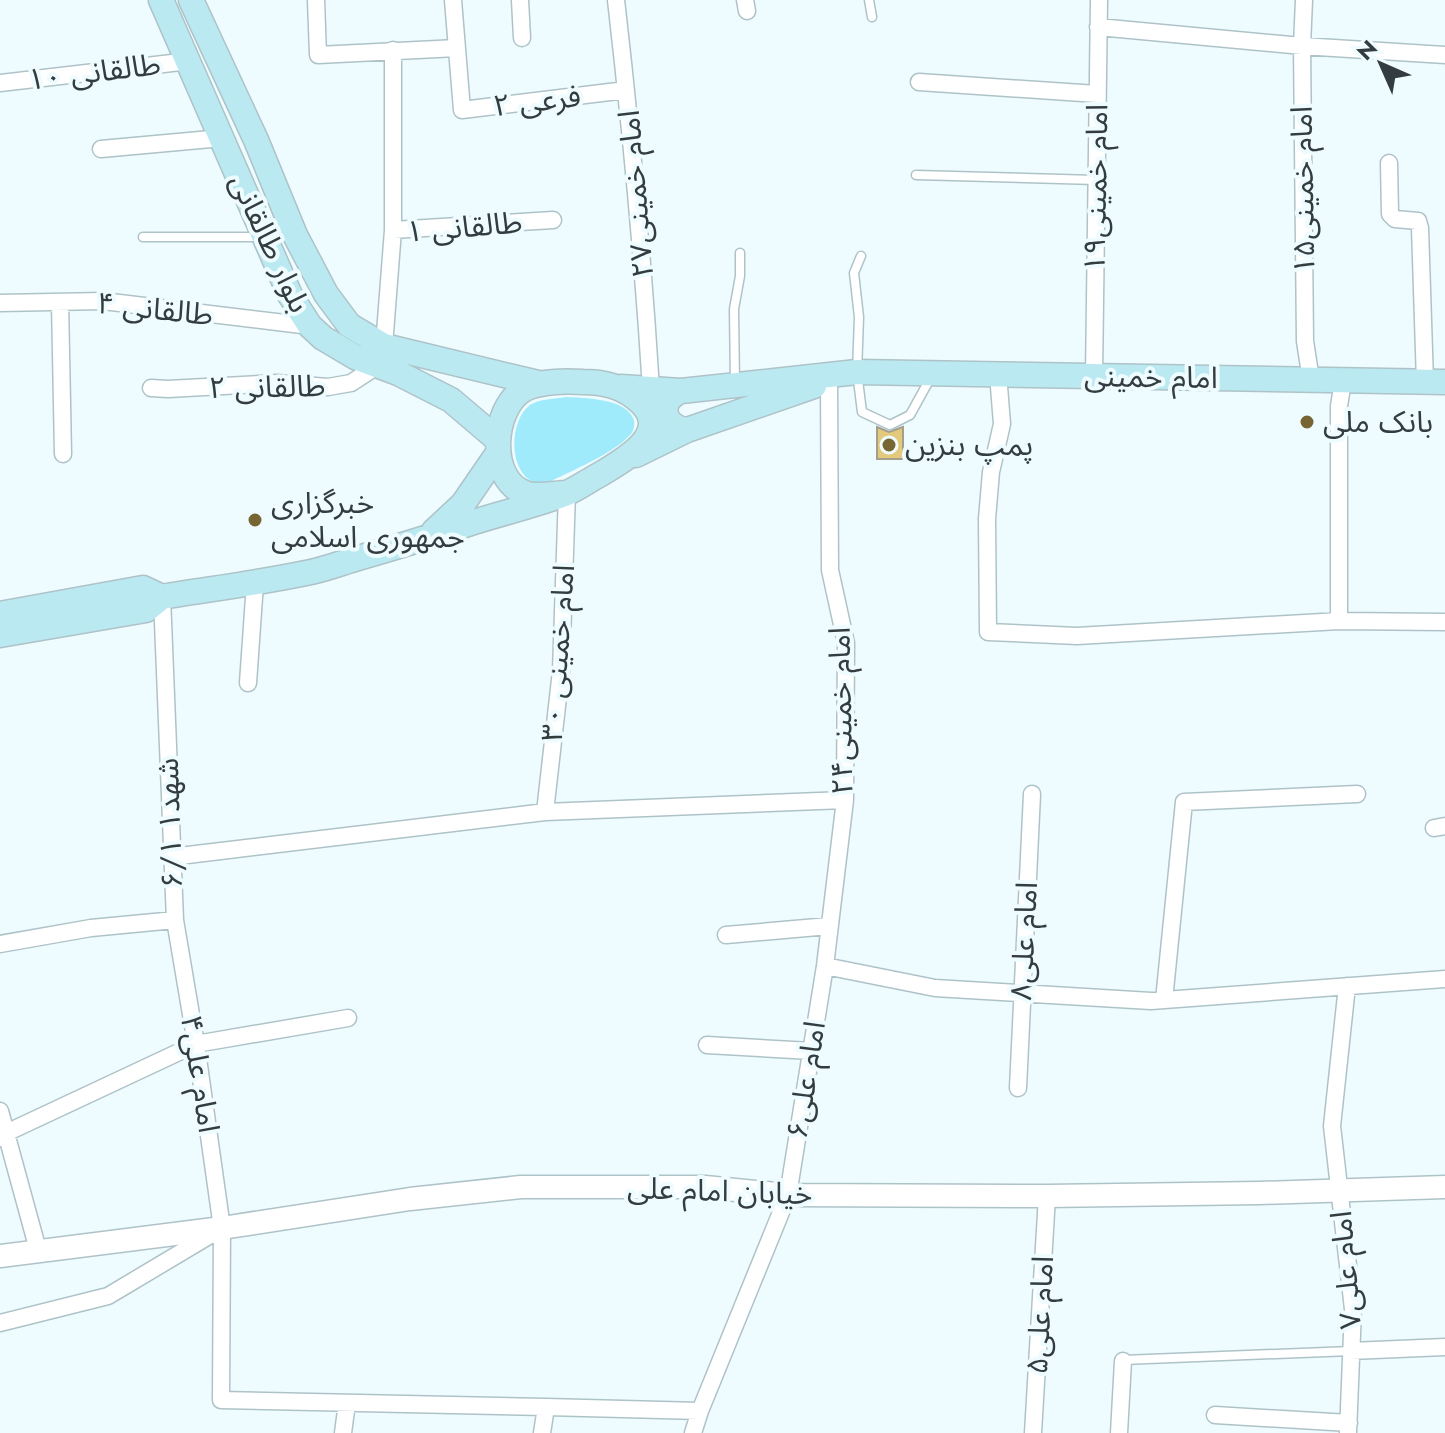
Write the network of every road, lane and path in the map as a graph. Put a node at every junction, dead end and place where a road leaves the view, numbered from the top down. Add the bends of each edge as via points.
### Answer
1 (161, 0) edge
2 (191, 0) edge
3 (316, 0) edge
4 (453, 0) edge
5 (520, 0) edge
6 (616, 0) edge
7 (869, 0) edge
8 (1099, 0) edge
9 (1304, 0) edge
10 (872, 17) dead end
11 (1098, 27) junction
12 (522, 38) dead end
13 (1302, 46) junction
14 (457, 48) junction
15 (393, 50) junction
16 (1445, 55) edge
17 (189, 61) junction
18 (919, 82) dead end
19 (0, 83) edge
20 (626, 90) junction
21 (1097, 94) junction
22 (222, 138) junction
23 (101, 149) dead end
24 (1389, 163) dead end
25 (916, 175) dead end
26 (1096, 180) junction
27 (553, 220) dead end
28 (393, 230) junction
29 (143, 237) dead end
30 (265, 237) junction
31 (740, 253) dead end
32 (861, 256) dead end
33 (60, 302) junction
34 (0, 303) edge
35 (310, 326) junction
36 (381, 356) junction
37 (857, 372) junction
38 (933, 373) junction
39 (998, 374) junction
40 (1094, 376) junction
41 (1311, 380) junction
42 (829, 381) junction
43 (1343, 381) junction
44 (1435, 382) edge
45 (543, 384) junction
46 (735, 385) junction
47 (616, 387) junction
48 (151, 388) dead end
49 (651, 389) junction
50 (681, 391) junction
51 (687, 430) junction
52 (498, 446) junction
53 (63, 454) dead end
54 (623, 461) junction
55 (567, 493) junction
56 (426, 538) junction
57 (255, 583) junction
58 (162, 597) junction
59 (1339, 621) junction
60 (1445, 622) edge
61 (2, 624) edge
62 (248, 683) dead end
63 (1032, 794) dead end
64 (1357, 794) dead end
65 (845, 800) junction
66 (545, 812) junction
67 (171, 857) junction
68 (175, 920) junction
69 (829, 926) junction
70 (726, 935) dead end
71 (0, 944) edge
72 (825, 966) junction
73 (1445, 979) edge
74 (1347, 986) junction
75 (1021, 993) junction
76 (1164, 1000) junction
77 (348, 1018) dead end
78 (196, 1044) junction
79 (707, 1045) dead end
80 (811, 1051) junction
81 (1018, 1088) dead end
82 (0, 1111) edge
83 (3, 1136) edge
84 (1445, 1187) edge
85 (1339, 1190) junction
86 (788, 1195) junction
87 (1047, 1196) junction
88 (222, 1228) junction
89 (38, 1250) junction
90 (0, 1256) edge
91 (1, 1323) edge
92 (1445, 1347) edge
93 (1351, 1351) junction
94 (1123, 1361) joint
95 (347, 1403) junction
96 (546, 1407) junction
97 (700, 1411) junction
98 (1215, 1415) dead end
99 (1348, 1428) edge
100 (343, 1433) edge
101 (542, 1433) edge
102 (693, 1433) edge
103 (1033, 1433) edge
104 (1119, 1433) edge

1 - 17 main road, بلوار طالقانی
2 - 36 main road, بلوار طالقانی via 326,294
3 - 15 street via 318,55
4 - 14 street, فرعی ۲
5 - 12 street
6 - 20 street, امام خمینی۲۷
7 - 10 lane
8 - 11 street, امام خمینی۱۹
9 - 13 street, امام خمینی۱۵
11 - 13 street
11 - 21 street, امام خمینی۱۹
13 - 16 street
13 - 41 street, امام خمینی۱۵ via 1305,341
14 - 15 street
14 - 20 street, فرعی ۲ via 462,110
15 - 28 street
17 - 19 street, طالقانی ۱۰
17 - 22 main road, بلوار طالقانی
18 - 21 street
20 - 49 street, امام خمینی۲۷
21 - 26 street, امام خمینی۱۹
22 - 23 street
22 - 30 main road, بلوار طالقانی
24 - 44 street via 1390,214 1418,221 1420,228
25 - 26 lane
26 - 40 street, امام خمینی۱۹
27 - 28 street, طالقانی ۱
28 - 36 street, طالقانی ۱
29 - 30 lane
30 - 35 main road, بلوار طالقانی
31 - 46 lane
32 - 37 lane via 854,273
33 - 34 street, طالقانی ۴
33 - 35 street, طالقانی ۴ via 103,301
33 - 53 street
35 - 36 main road, بلوار طالقانی via 355,357
36 - 45 main road, بلوار طالقانی
36 - 48 street, طالقانی ۲ via 351,383 328,387 277,383
36 - 52 main road, بلوار طالقانی via 398,373 451,400
37 - 38 main road, امام خمینی
37 - 38 lane via 862,412 890,425 910,415
37 - 42 main road, امام خمینی
37 - 46 main road, امام خمینی
38 - 39 main road, امام خمینی
39 - 40 main road, امام خمینی
39 - 59 street via 1002,424 988,504 988,632 1077,636
40 - 41 main road, امام خمینی
41 - 43 main road, امام خمینی
42 - 51 main road, امام خمینی
42 - 65 street, امام خمینی۲۴ via 830,570 846,643
43 - 44 main road, امام خمینی
43 - 59 street
45 - 47 main road via 593,382
45 - 52 main road via 523,389 509,403
46 - 50 main road, امام خمینی
47 - 49 main road, امام خمینی
47 - 54 main road via 644,406 650,418 650,434
49 - 50 main road, امام خمینی
50 - 51 main road via 667,401 666,417
51 - 54 main road, امام خمینی
52 - 55 main road via 506,476 517,489 528,495
52 - 56 main road via 463,504
54 - 55 main road
55 - 56 main road
55 - 66 street, امام خمینی ۳۰ via 561,671
56 - 57 main road
57 - 58 main road
57 - 62 street
58 - 61 main road via 146,610
58 - 67 street, شهد۱ ۶/۱
59 - 60 street
63 - 75 street, امام علی۸
64 - 76 street via 1184,802
65 - 66 street
65 - 69 street, امام خمینی۲۴
66 - 67 street
67 - 68 street, شهد۱ ۶/۱
68 - 71 street, شهد۱ ۶/۱
68 - 78 street, امام علی۴
69 - 70 street
69 - 72 street, امام خمینی۲۴
72 - 75 street via 935,988
72 - 80 street, امام علی۶
73 - 74 street
74 - 76 street
74 - 85 street, امام علی۷ via 1332,1126
75 - 76 street
75 - 81 street, امام علی۸
77 - 78 street
78 - 83 street
78 - 88 street, امام علی۴
79 - 80 street
80 - 86 street, امام علی۶
82 - 83 street
83 - 89 street
84 - 85 street, خیابان امام علی
85 - 87 street, خیابان امام علی
85 - 93 street, امام علی۷ via 1353,1309
86 - 87 street, خیابان امام علی
86 - 88 street, خیابان امام علی via 705,1187 521,1187
86 - 97 street, امام علی۶
87 - 103 street, امام علی۵
88 - 89 street, خیابان امام علی
88 - 91 street via 108,1296
88 - 95 street, امام علی۴ via 221,1400
89 - 90 street, خیابان امام علی
92 - 93 street
93 - 94 lane
93 - 99 street, امام علی۷
94 - 104 street
95 - 96 street
95 - 100 street
96 - 97 street
96 - 101 street
97 - 102 street, امام علی۶
98 - 99 street

